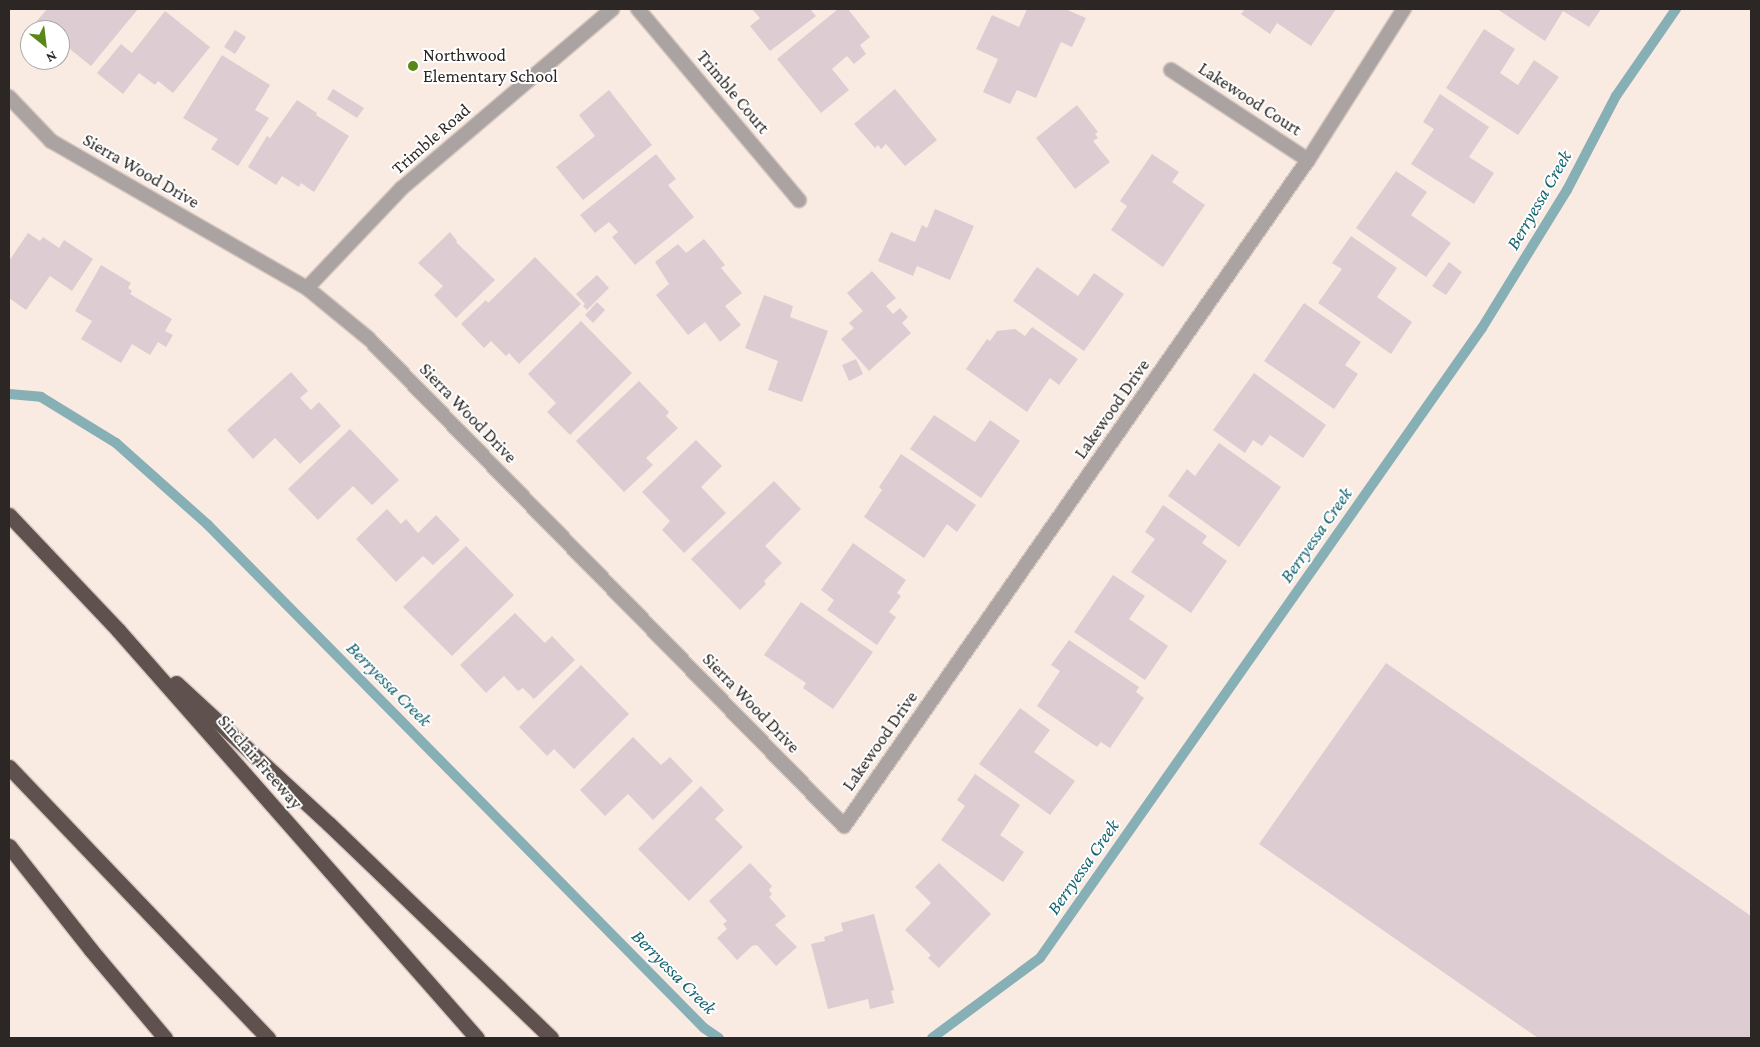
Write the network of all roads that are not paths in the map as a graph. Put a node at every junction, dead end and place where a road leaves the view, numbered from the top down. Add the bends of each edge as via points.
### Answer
1 (612, 9) edge
2 (638, 9) edge
3 (1404, 9) edge
4 (1171, 70) dead end
5 (9, 97) edge
6 (1308, 160) junction
7 (799, 200) dead end
8 (307, 288) junction
9 (9, 515) edge
10 (118, 630) junction
11 (9, 767) edge
12 (844, 826) joint
13 (9, 846) edge
14 (165, 1038) edge
15 (268, 1038) edge
16 (477, 1038) edge
17 (551, 1038) edge

1 - 8 street, Trimble Road via 402,188
2 - 7 street, Trimble Court
3 - 6 street, Lakewood Drive
4 - 6 street, Lakewood Court
5 - 8 street, Sierra Wood Drive via 51,141
6 - 12 street, Lakewood Drive
8 - 12 street, Sierra Wood Drive via 370,339
9 - 10 highway, Sinclair Freeway
10 - 16 highway, Sinclair Freeway
10 - 17 highway via 329,824
11 - 15 highway
13 - 14 highway

